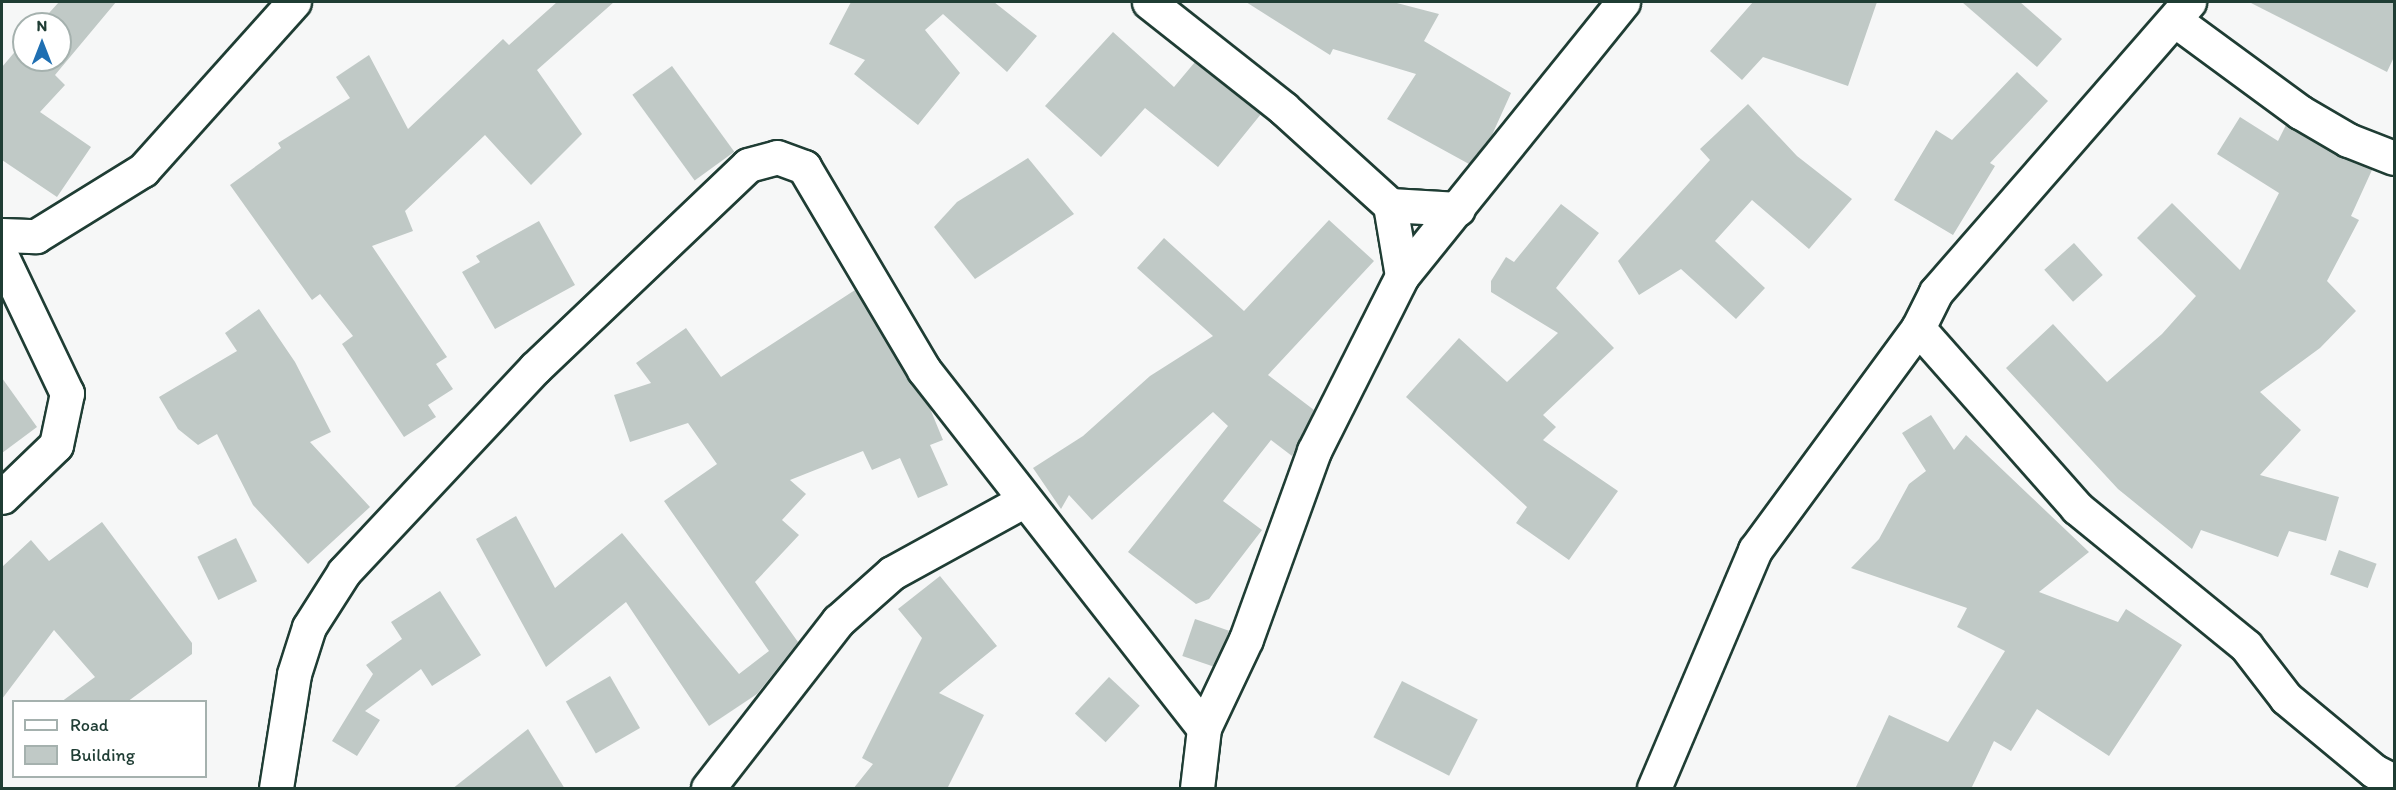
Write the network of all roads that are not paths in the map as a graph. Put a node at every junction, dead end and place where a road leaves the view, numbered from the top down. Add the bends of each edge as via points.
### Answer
1 (294, 2) edge
2 (1149, 2) edge
3 (1623, 2) edge
4 (2182, 11) edge
5 (2394, 158) edge
6 (1390, 205) junction
7 (1458, 209) junction
8 (2, 235) edge
9 (2, 257) edge
10 (1402, 276) junction
11 (1918, 327) junction
12 (2, 497) edge
13 (1023, 501) junction
14 (1204, 728) junction
15 (2376, 780) edge
16 (276, 789) edge
17 (708, 789) edge
18 (1197, 789) edge
19 (1654, 789) edge

1 - 8 street via 143,170 36,236
2 - 6 street via 1283,108
3 - 7 street
4 - 5 street via 2300,112 2348,140
4 - 11 street via 1936,292
6 - 7 street
6 - 10 street
7 - 10 street
9 - 12 street via 67,393 56,445
10 - 14 street via 1314,451 1246,639
11 - 15 street via 2077,508 2246,646 2286,698
11 - 19 street via 1755,550
13 - 14 street
13 - 16 street via 924,370 804,167 777,157 748,165 536,368 344,572 309,627 294,674
13 - 17 street via 892,573 838,621
14 - 18 street

